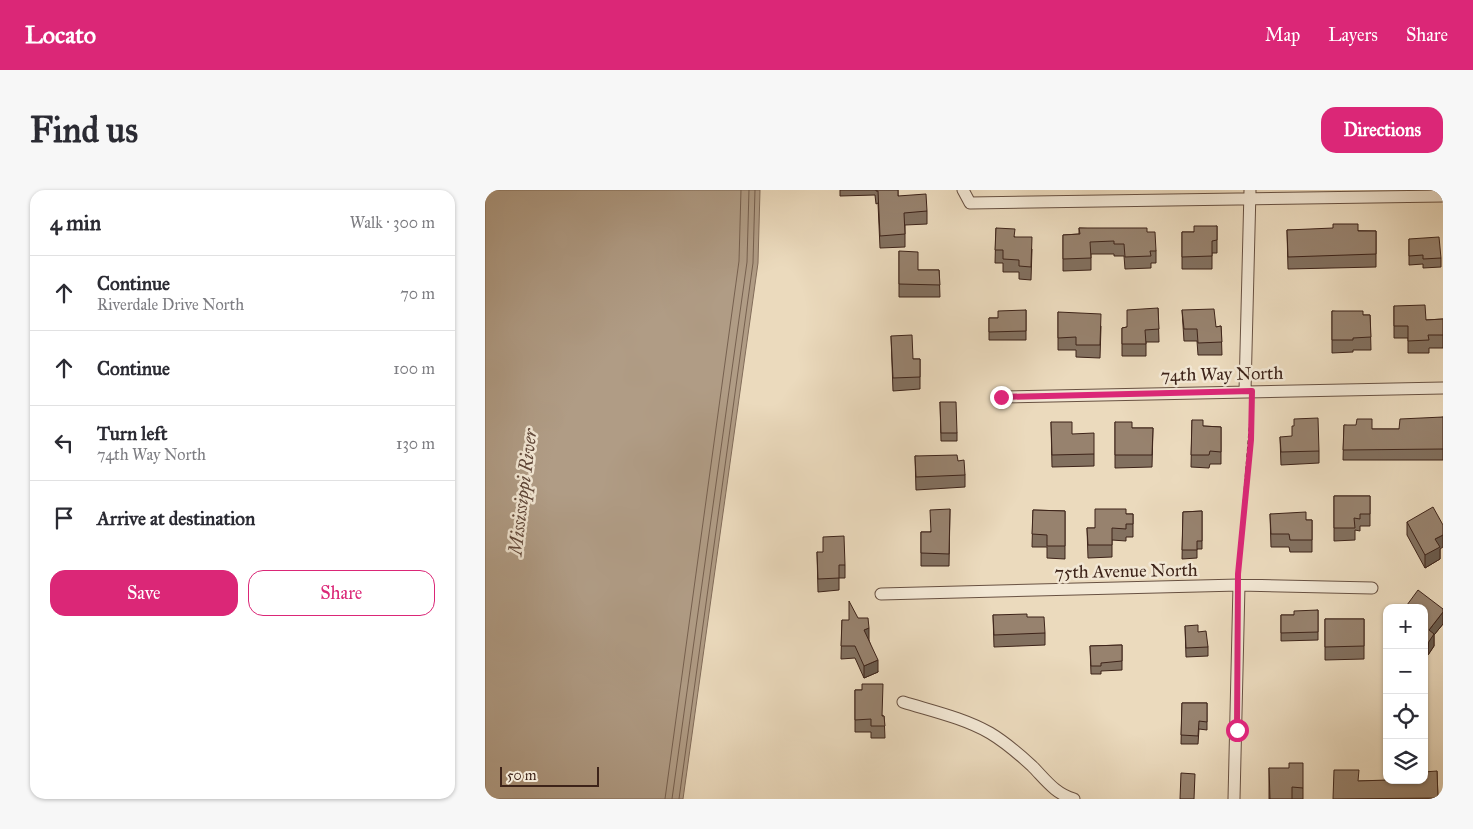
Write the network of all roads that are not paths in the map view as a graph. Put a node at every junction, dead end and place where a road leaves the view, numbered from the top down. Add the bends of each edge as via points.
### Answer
1 (963, 190) edge
2 (1250, 195) edge
3 (1443, 196) edge
4 (1443, 388) edge
5 (1249, 391) junction
6 (1001, 397) dead end
7 (1239, 585) junction
8 (1372, 588) dead end
9 (881, 594) dead end
10 (903, 702) dead end
11 (1074, 799) edge
12 (1234, 799) edge

1 - 2 street via 970,203
2 - 3 street
2 - 5 street
4 - 5 street, 74th Way North
5 - 6 street, 74th Way North
7 - 8 street, 75th Avenue North
7 - 9 street, 75th Avenue North
7 - 12 street
10 - 11 street via 968,722 990,733 1027,762 1046,783

